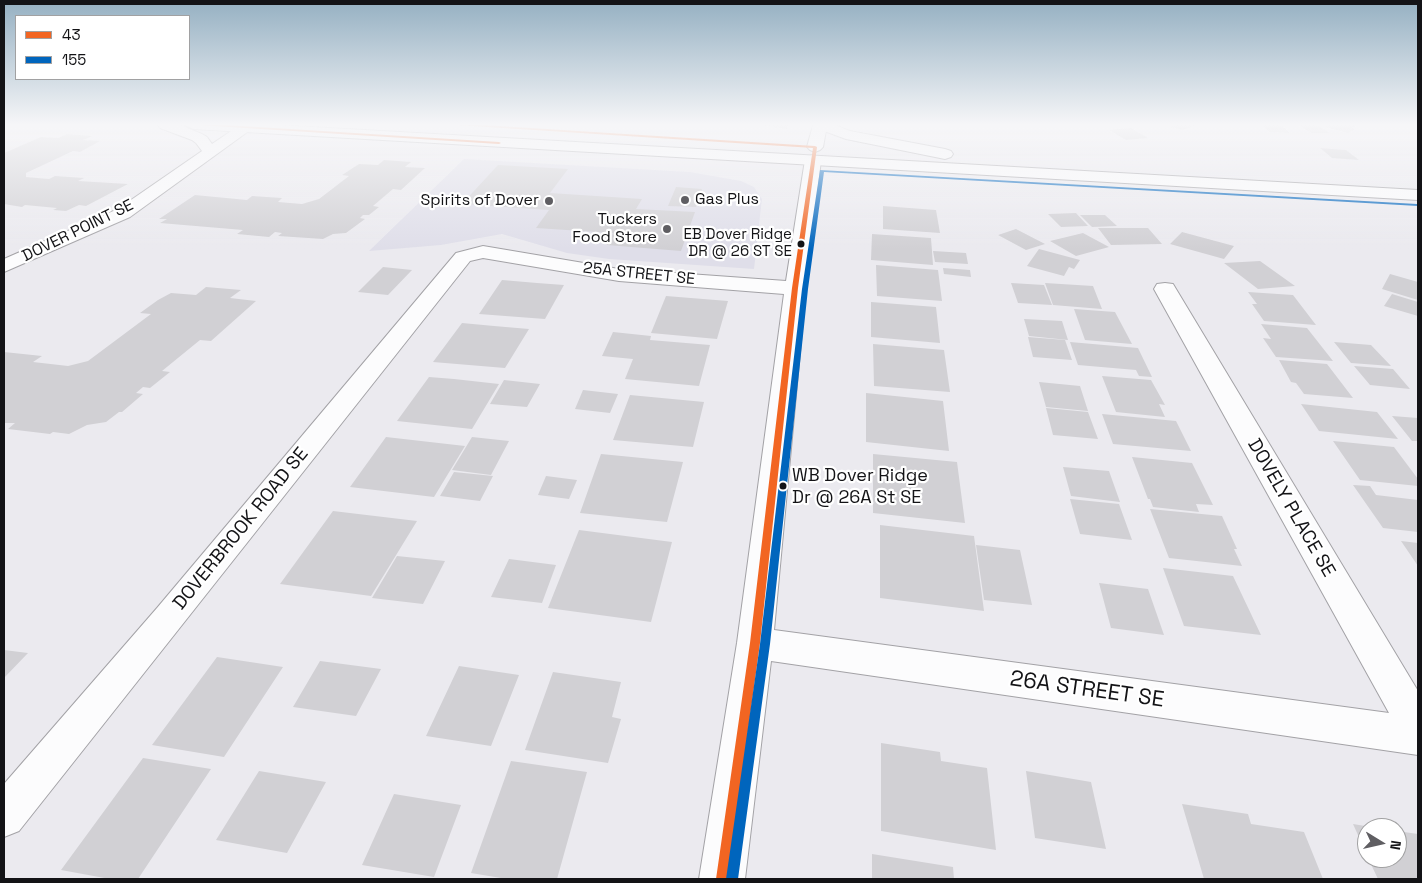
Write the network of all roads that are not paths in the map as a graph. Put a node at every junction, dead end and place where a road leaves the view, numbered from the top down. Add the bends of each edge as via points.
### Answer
1 (190, 166) edge
2 (812, 166) edge
3 (994, 166) edge
4 (1161, 166) edge
5 (1418, 181) edge
6 (1418, 195) edge
7 (483, 252) joint
8 (4, 266) edge
9 (795, 288) junction
10 (1165, 289) dead end
11 (755, 643) junction
12 (1418, 727) edge
13 (1418, 736) edge
14 (4, 816) edge
15 (722, 879) edge

1 - 8 street, DOVER POINT SE via 124,212
2 - 9 street
3 - 6 street
4 - 5 street
7 - 9 street, 25A STREET SE via 619,274
7 - 14 street, DOVERBROOK ROAD SE via 463,257
9 - 11 street
10 - 12 street, DOVELY PLACE SE
11 - 13 street, 26A STREET SE
11 - 15 street

